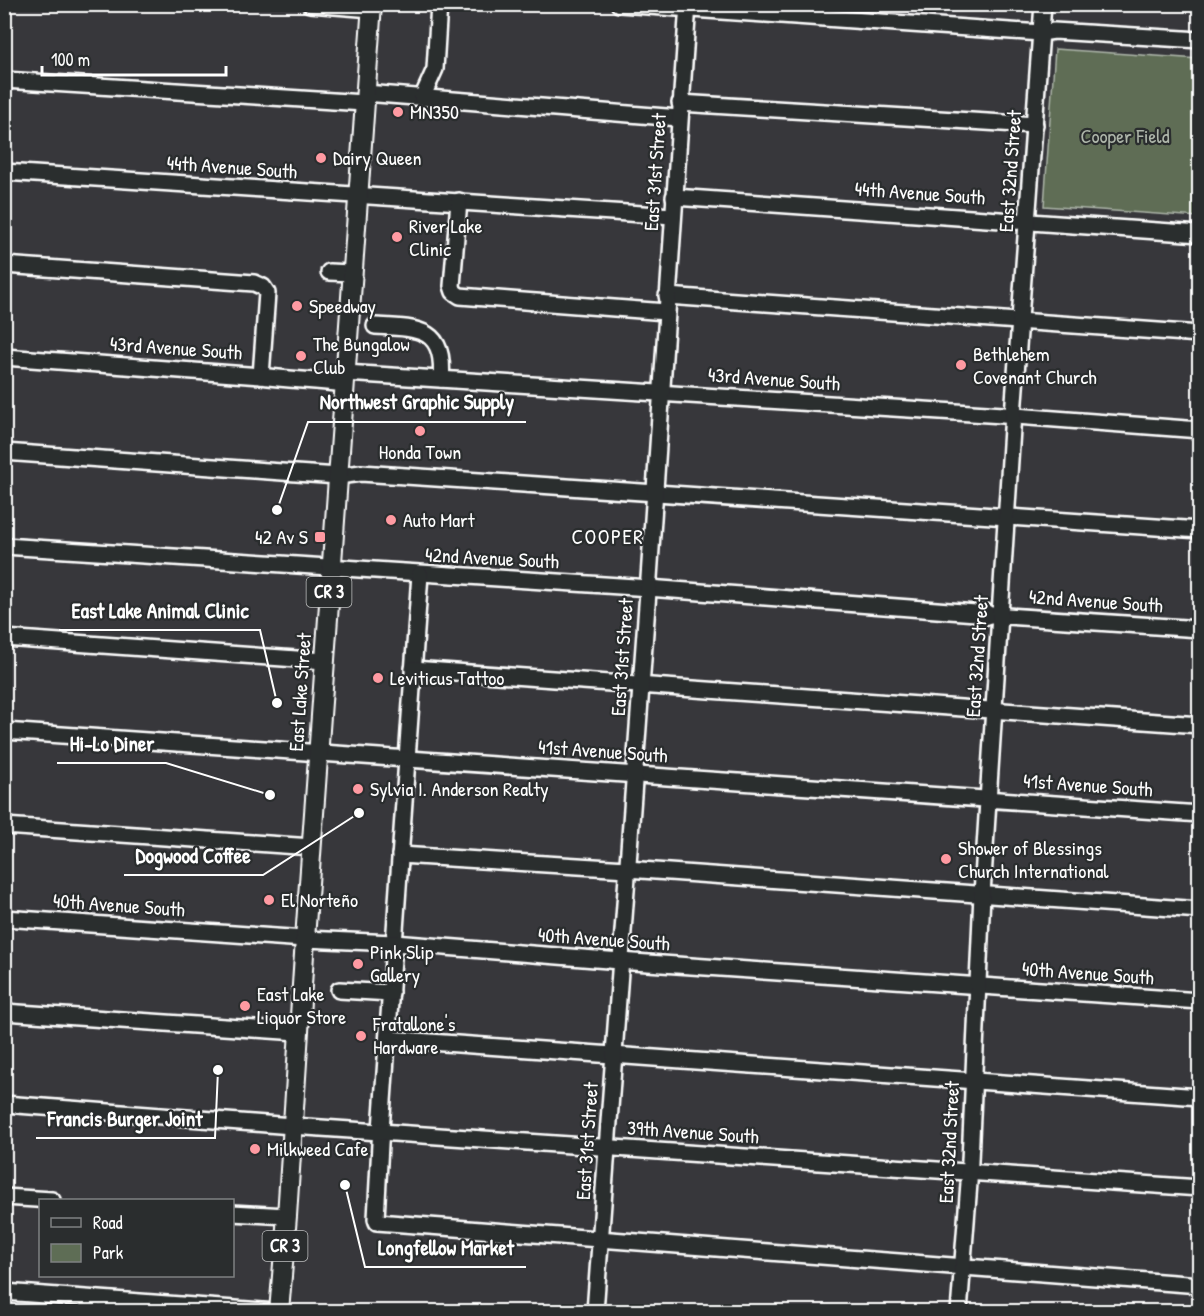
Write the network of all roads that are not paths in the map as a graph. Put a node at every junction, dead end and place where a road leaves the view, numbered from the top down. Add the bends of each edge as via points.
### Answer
1 (310, 4) edge
2 (439, 4) edge
3 (619, 4) edge
4 (1043, 4) edge
5 (372, 7) edge
6 (688, 7) edge
7 (1041, 33) junction
8 (1200, 40) edge
9 (4, 80) edge
10 (365, 98) junction
11 (423, 98) junction
12 (680, 110) junction
13 (1035, 125) junction
14 (4, 172) edge
15 (358, 196) junction
16 (674, 197) junction
17 (459, 201) junction
18 (673, 216) junction
19 (1027, 222) junction
20 (1200, 234) edge
21 (4, 265) edge
22 (329, 272) dead end
23 (352, 273) junction
24 (667, 296) junction
25 (666, 312) junction
26 (1020, 321) junction
27 (375, 326) dead end
28 (1200, 334) edge
29 (4, 357) edge
30 (261, 376) junction
31 (345, 378) junction
32 (441, 379) junction
33 (661, 393) junction
34 (1013, 416) junction
35 (1200, 430) edge
36 (4, 452) edge
37 (338, 476) junction
38 (655, 493) junction
39 (1006, 517) junction
40 (1200, 530) edge
41 (4, 546) edge
42 (331, 569) junction
43 (420, 574) junction
44 (648, 589) junction
45 (989, 615) junction
46 (1200, 629) edge
47 (4, 638) edge
48 (325, 661) junction
49 (413, 669) junction
50 (641, 684) junction
51 (995, 710) junction
52 (1200, 725) edge
53 (4, 730) edge
54 (319, 753) junction
55 (407, 759) junction
56 (634, 775) junction
57 (988, 799) junction
58 (1200, 814) edge
59 (4, 826) edge
60 (312, 847) junction
61 (400, 855) junction
62 (627, 869) junction
63 (982, 894) junction
64 (1200, 910) edge
65 (4, 918) edge
66 (304, 939) junction
67 (394, 943) junction
68 (620, 961) junction
69 (979, 986) junction
70 (339, 990) dead end
71 (391, 993) junction
72 (1200, 1002) edge
73 (4, 1012) edge
74 (298, 1032) junction
75 (388, 1039) junction
76 (614, 1055) junction
77 (973, 1080) junction
78 (1200, 1097) edge
79 (4, 1104) edge
80 (292, 1126) junction
81 (381, 1132) junction
82 (608, 1147) junction
83 (969, 1173) junction
84 (1200, 1188) edge
85 (4, 1197) edge
86 (39, 1199) edge
87 (234, 1214) edge
88 (287, 1216) junction
89 (601, 1240) junction
90 (962, 1268) junction
91 (1200, 1285) edge
92 (4, 1292) edge
93 (277, 1311) edge
94 (595, 1311) edge
95 (959, 1311) edge

1 - 5 street
2 - 11 street via 435,69
3 - 6 street
4 - 7 street, East 32nd Street
5 - 10 main road, East Lake Street / CR 3
6 - 7 street
6 - 12 street, East 31st Street
7 - 8 street
7 - 13 street, East 32nd Street
9 - 10 street
10 - 11 street
10 - 15 main road, East Lake Street / CR 3
11 - 12 street
12 - 13 street
12 - 16 street, East 31st Street
13 - 19 street, East 32nd Street
14 - 15 street, 44th Avenue South
15 - 17 street, 44th Avenue South
15 - 23 main road, East Lake Street / CR 3
16 - 18 street, East 31st Street
16 - 19 street, 44th Avenue South
17 - 18 street, 44th Avenue South
17 - 25 street via 452,286 460,296
18 - 24 street, East 31st Street
19 - 20 street, 44th Avenue South
19 - 26 street, East 32nd Street
21 - 30 street via 254,283 267,293
22 - 23 street
23 - 31 main road, East Lake Street / CR 3
24 - 25 street, East 31st Street
24 - 26 street
25 - 33 street, East 31st Street
26 - 28 street
26 - 34 street, East 32nd Street
27 - 32 street via 410,328 434,338 442,364
29 - 30 street, 43rd Avenue South
30 - 31 street, 43rd Avenue South via 324,381
31 - 32 street, 43rd Avenue South
31 - 37 main road, East Lake Street / CR 3
32 - 33 street, 43rd Avenue South
33 - 34 street, 43rd Avenue South
33 - 38 street, East 31st Street
34 - 35 street, 43rd Avenue South
34 - 39 street, East 32nd Street
36 - 37 street
37 - 38 street via 361,473
37 - 42 main road, East Lake Street / CR 3
38 - 39 street
38 - 44 street, East 31st Street
39 - 40 street
39 - 45 street, East 32nd Street
41 - 42 street, 42nd Avenue South
42 - 43 street, 42nd Avenue South
42 - 48 main road, East Lake Street / CR 3
43 - 44 street, 42nd Avenue South
43 - 49 street
44 - 45 street, 42nd Avenue South
44 - 50 street, East 31st Street
45 - 46 street, 42nd Avenue South
45 - 51 street, East 32nd Street
47 - 48 street
48 - 54 main road, East Lake Street / CR 3
49 - 50 street
49 - 55 street
50 - 51 street
50 - 56 street, East 31st Street
51 - 52 street
51 - 57 street, East 32nd Street
53 - 54 street, 41st Avenue South
54 - 55 street, 41st Avenue South
54 - 60 main road, East Lake Street / CR 3
55 - 56 street, 41st Avenue South
55 - 61 street
56 - 57 street, 41st Avenue South
56 - 62 street, East 31st Street
57 - 58 street, 41st Avenue South
57 - 63 street, East 32nd Street
59 - 60 street
60 - 66 main road, East Lake Street / CR 3
61 - 62 street
61 - 67 street
62 - 63 street
62 - 68 street, East 31st Street
63 - 64 street
63 - 69 street, East 32nd Street
65 - 66 street, 40th Avenue South
66 - 67 street, 40th Avenue South
66 - 74 main road, East Lake Street / CR 3
67 - 68 street, 40th Avenue South
67 - 71 street
68 - 69 street, 40th Avenue South
68 - 76 street, East 31st Street
69 - 72 street, 40th Avenue South
69 - 77 street, East 32nd Street
70 - 71 street
71 - 75 street
73 - 74 street
74 - 80 main road, East Lake Street / CR 3
75 - 76 street
75 - 81 street
76 - 77 street
76 - 82 street, East 31st Street
77 - 78 street
77 - 83 street, East 32nd Street
79 - 80 street, 39th Avenue South
80 - 81 street, 39th Avenue South
80 - 88 main road, East Lake Street / CR 3
81 - 82 street, 39th Avenue South
81 - 89 street via 377,1222
82 - 83 street, 39th Avenue South
82 - 89 street, East 31st Street
83 - 84 street, 39th Avenue South
83 - 90 street, East 32nd Street
85 - 86 street
87 - 88 street
88 - 93 main road, East Lake Street / CR 3
89 - 90 street
89 - 94 street, East 31st Street
90 - 91 street
90 - 95 street, East 32nd Street
92 - 93 street

